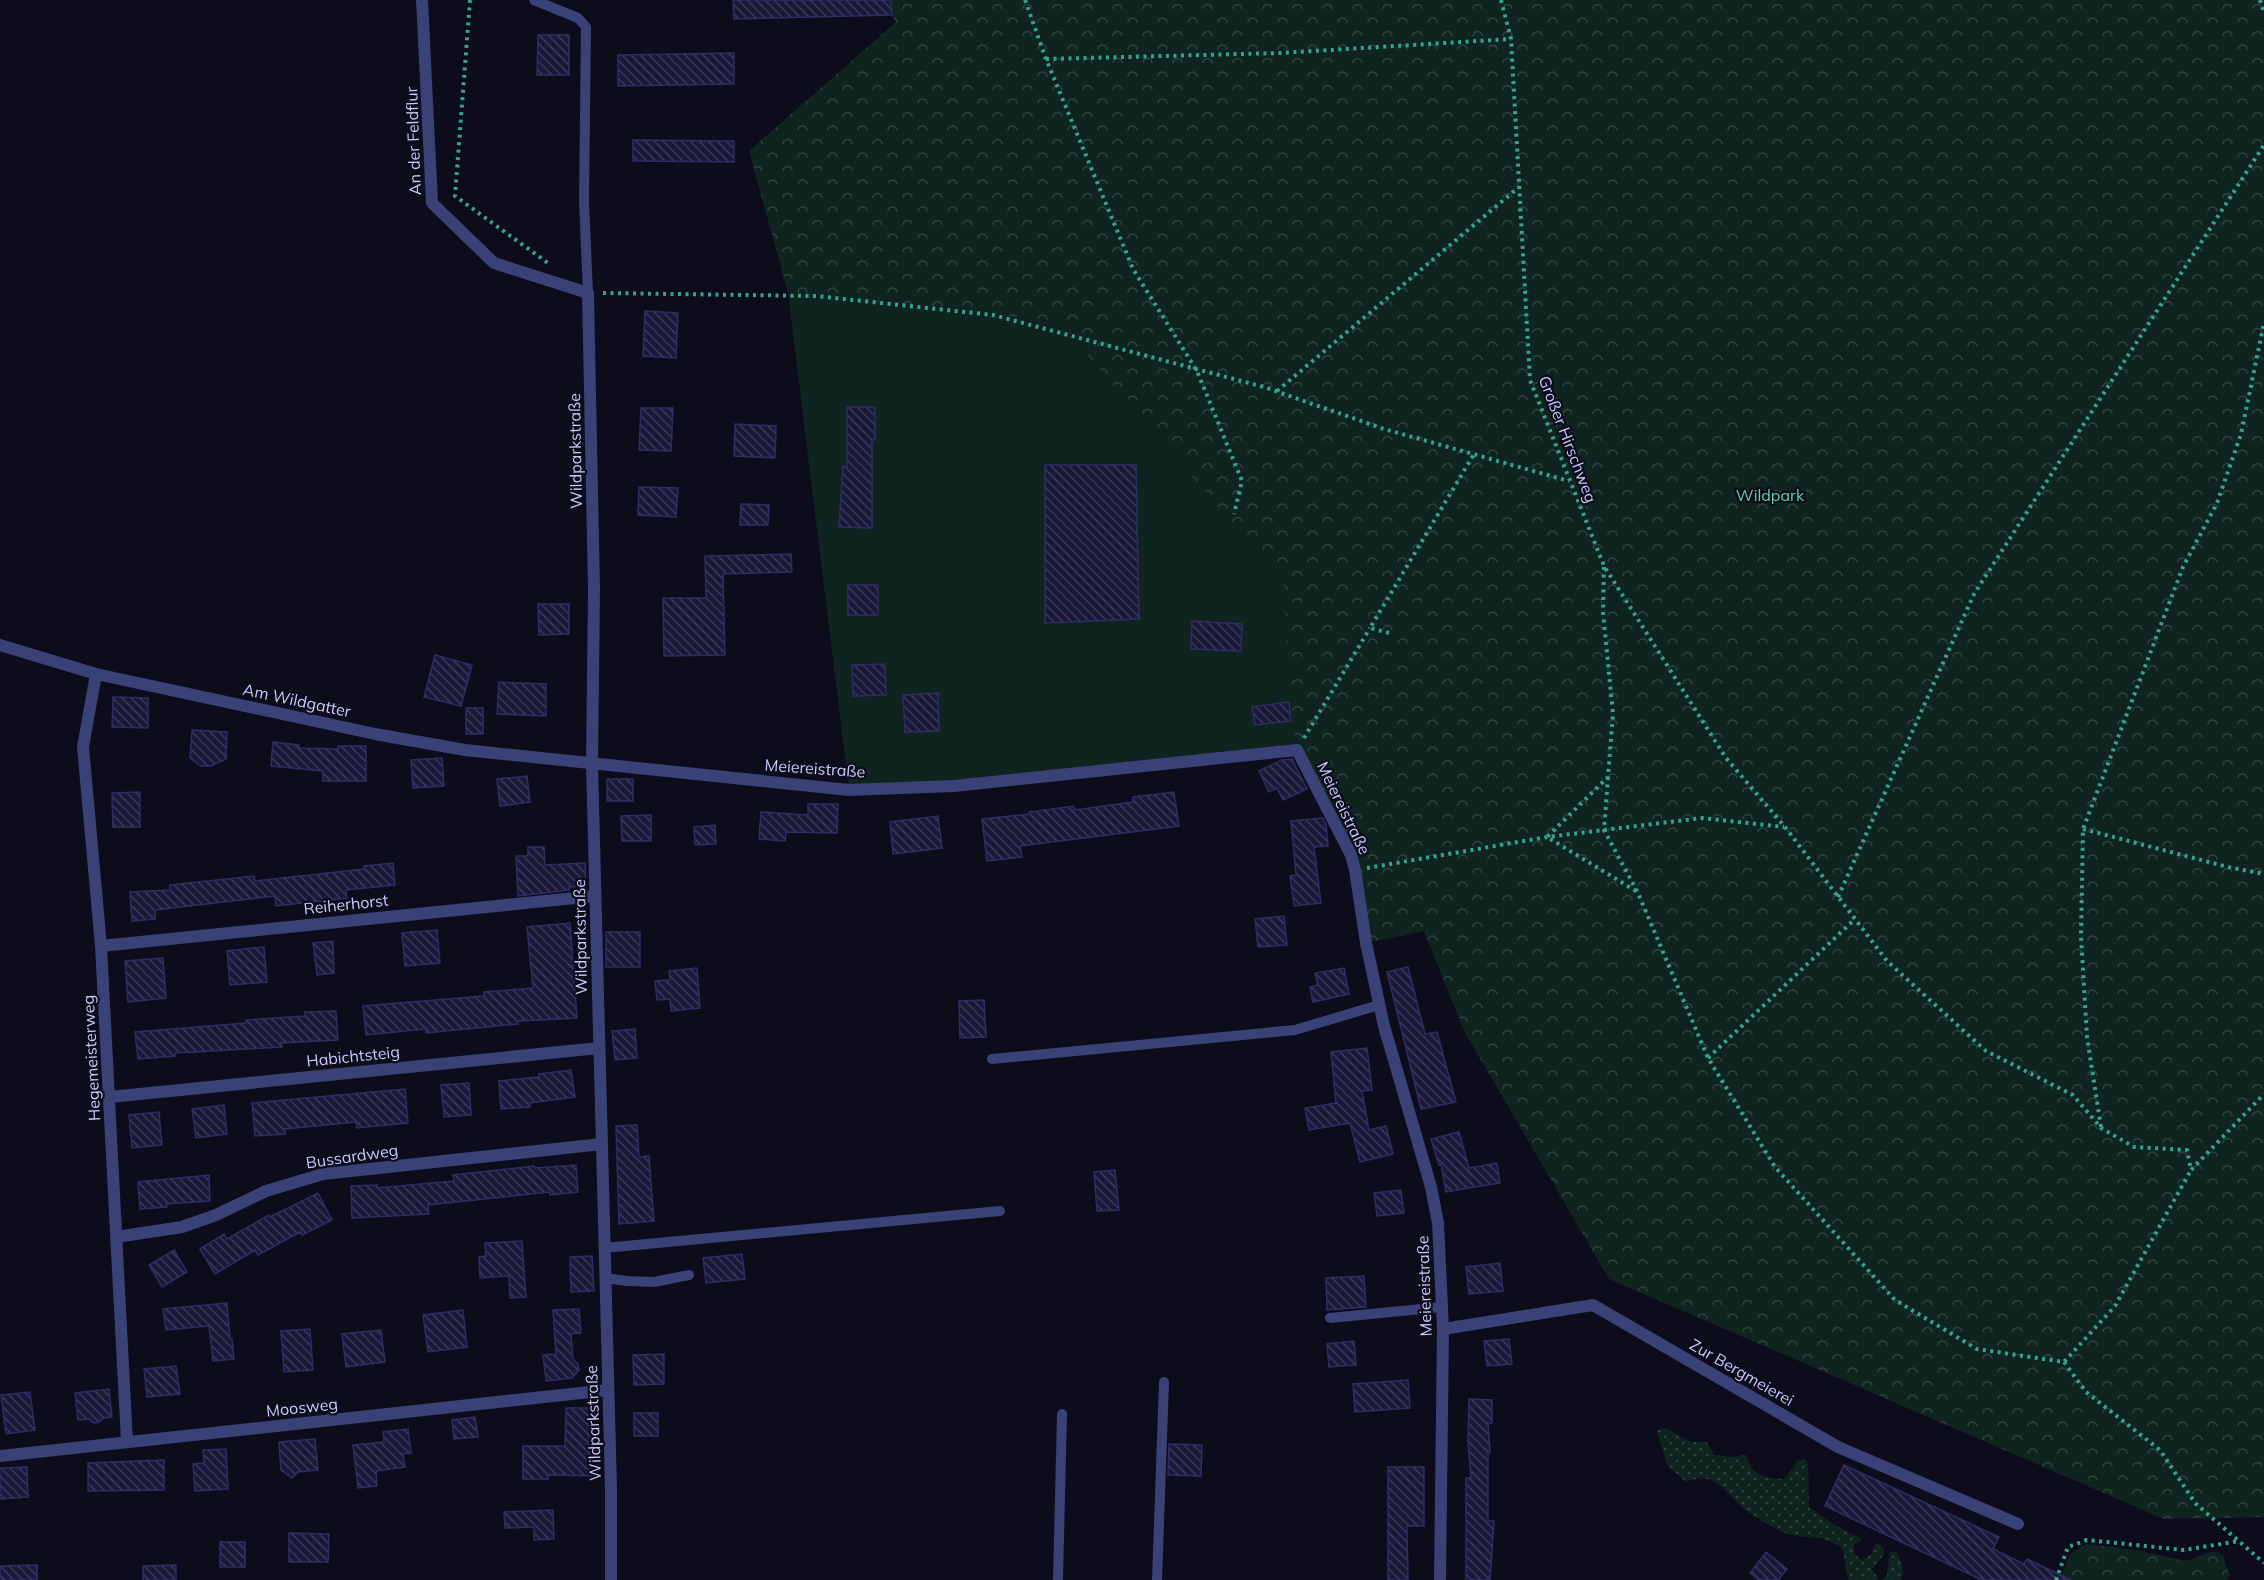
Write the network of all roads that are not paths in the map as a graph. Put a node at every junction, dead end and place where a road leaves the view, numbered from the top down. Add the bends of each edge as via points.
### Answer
1 (422, 0) edge
2 (534, 0) edge
3 (588, 293) junction
4 (0, 645) edge
5 (96, 674) junction
6 (592, 765) junction
7 (595, 896) junction
8 (101, 946) junction
9 (1379, 1005) junction
10 (599, 1048) junction
11 (992, 1059) dead end
12 (110, 1097) junction
13 (602, 1144) junction
14 (1000, 1211) dead end
15 (116, 1237) junction
16 (604, 1248) junction
17 (689, 1275) dead end
18 (605, 1278) junction
19 (1442, 1307) junction
20 (1330, 1318) dead end
21 (1443, 1329) junction
22 (1164, 1382) dead end
23 (608, 1390) junction
24 (1062, 1414) dead end
25 (127, 1442) junction
26 (0, 1456) edge
27 (2018, 1524) dead end
28 (611, 1580) edge
29 (1058, 1580) edge
30 (1157, 1580) edge
31 (1440, 1580) edge

1 - 3 street, An der Feldflur via 432,202 494,263
2 - 3 lane via 578,18 586,27 584,201
3 - 6 street, Wildparkstraße via 594,590
4 - 5 street, Am Wildgatter
5 - 6 street, Am Wildgatter via 465,750
5 - 8 street, Hegemeisterweg via 83,747
6 - 7 street, Wildparkstraße
6 - 9 street, Meiereistraße via 849,790 954,786 1297,750 1355,870
7 - 8 street, Reiherhorst
7 - 10 street, Wildparkstraße
8 - 12 street, Hegemeisterweg
9 - 11 lane via 1295,1030
9 - 19 street, Meiereistraße via 1431,1187 1438,1223
10 - 12 street, Habichtsteig
10 - 13 street, Wildparkstraße
12 - 15 street, Hegemeisterweg
13 - 15 street, Bussardweg via 323,1174 266,1191 182,1227
13 - 16 street, Wildparkstraße
14 - 16 lane
15 - 25 street, Hegemeisterweg
16 - 18 street, Wildparkstraße
17 - 18 lane via 654,1281
18 - 23 street, Wildparkstraße
19 - 20 lane
19 - 21 street, Meiereistraße
21 - 27 street, Zur Bergmeierei via 1593,1305 1838,1447
21 - 31 street, Meiereistraße
22 - 30 lane
23 - 25 street, Moosweg
23 - 28 street, Wildparkstraße
24 - 29 lane
25 - 26 street, Moosweg

